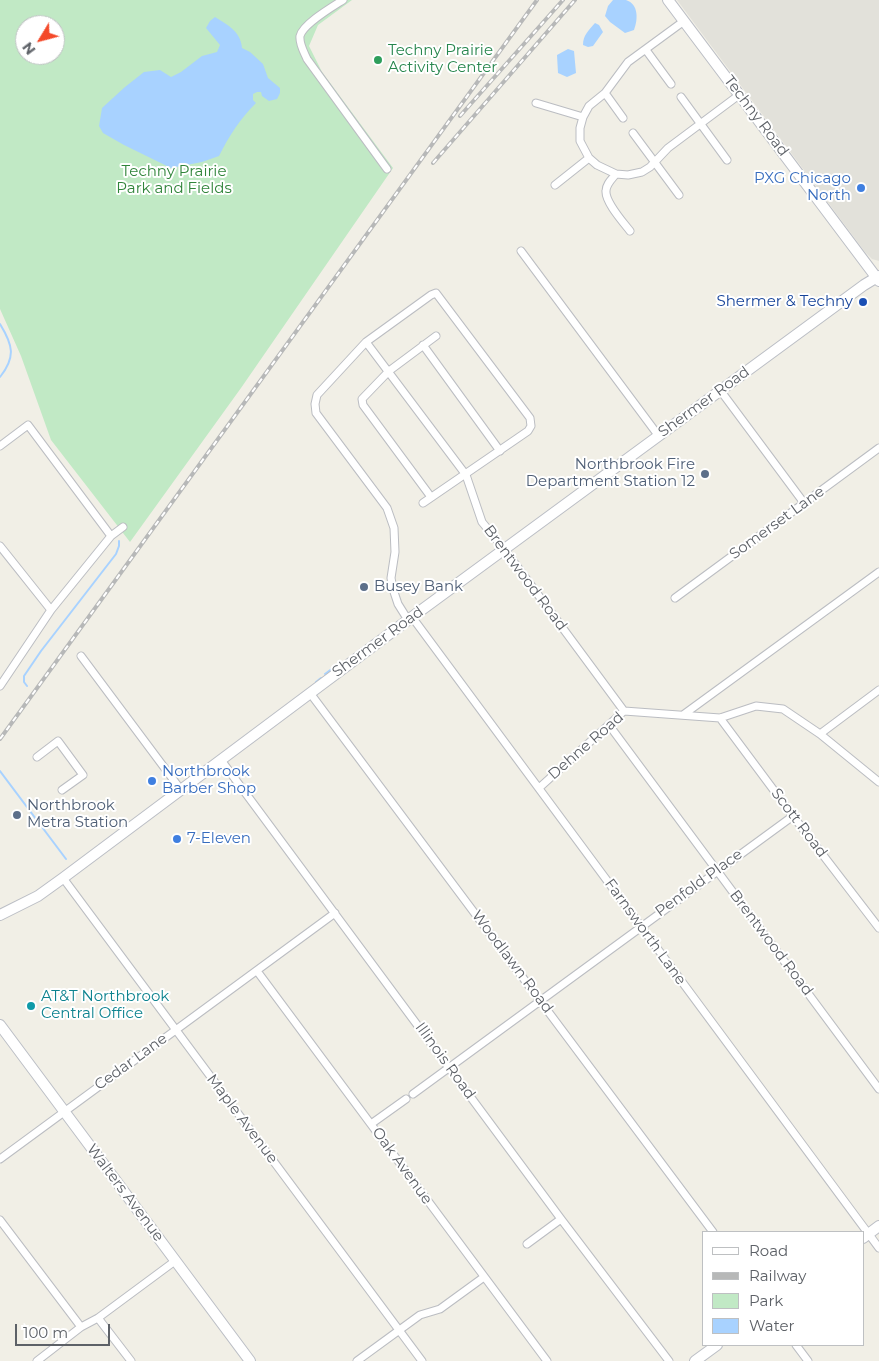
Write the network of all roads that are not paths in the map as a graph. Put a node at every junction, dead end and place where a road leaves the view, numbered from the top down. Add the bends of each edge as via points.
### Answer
1 (342, 0) edge
2 (668, 0) edge
3 (684, 21) junction
4 (646, 50) junction
5 (671, 84) dead end
6 (605, 93) junction
7 (739, 94) junction
8 (681, 97) dead end
9 (536, 103) dead end
10 (583, 117) junction
11 (623, 118) dead end
12 (700, 123) junction
13 (633, 133) dead end
14 (589, 158) junction
15 (728, 160) dead end
16 (655, 162) junction
17 (387, 169) dead end
18 (616, 174) junction
19 (555, 185) dead end
20 (679, 195) dead end
21 (630, 232) dead end
22 (521, 251) dead end
23 (878, 277) edge
24 (436, 336) dead end
25 (366, 342) junction
26 (423, 345) junction
27 (389, 371) junction
28 (720, 390) junction
29 (658, 435) junction
30 (0, 446) edge
31 (879, 448) edge
32 (500, 451) junction
33 (466, 475) junction
34 (431, 497) junction
35 (423, 503) dead end
36 (804, 503) junction
37 (123, 527) dead end
38 (111, 536) junction
39 (0, 546) edge
40 (505, 550) junction
41 (879, 572) edge
42 (675, 598) dead end
43 (51, 610) junction
44 (410, 618) junction
45 (81, 656) dead end
46 (0, 686) edge
47 (879, 690) edge
48 (310, 693) junction
49 (624, 710) junction
50 (683, 715) junction
51 (720, 718) junction
52 (609, 725) junction
53 (820, 734) junction
54 (37, 757) dead end
55 (222, 760) junction
56 (879, 782) edge
57 (539, 788) junction
58 (62, 790) dead end
59 (181, 790) junction
60 (793, 816) junction
61 (717, 870) junction
62 (63, 878) junction
63 (335, 912) junction
64 (0, 915) edge
65 (641, 926) junction
66 (878, 926) edge
67 (257, 971) junction
68 (540, 999) junction
69 (0, 1025) edge
70 (176, 1030) junction
71 (449, 1067) junction
72 (879, 1089) edge
73 (413, 1094) dead end
74 (406, 1099) dead end
75 (64, 1111) junction
76 (371, 1124) junction
77 (0, 1159) edge
78 (561, 1219) junction
79 (0, 1220) edge
80 (879, 1226) edge
81 (712, 1231) edge
82 (862, 1231) edge
83 (866, 1236) edge
84 (526, 1244) dead end
85 (879, 1248) edge
86 (175, 1261) junction
87 (484, 1278) junction
88 (98, 1318) junction
89 (81, 1327) junction
90 (399, 1330) junction
91 (716, 1346) edge
92 (797, 1346) edge
93 (37, 1361) edge
94 (131, 1361) edge
95 (250, 1361) edge
96 (357, 1361) edge
97 (422, 1361) edge
98 (547, 1361) edge
99 (669, 1361) edge
100 (695, 1361) edge
101 (808, 1361) edge

1 - 17 street via 303,30 302,49
2 - 3 main road, Techny Road
3 - 4 street
3 - 7 main road, Techny Road
4 - 5 street
4 - 6 street via 628,62
6 - 10 street via 589,106
6 - 11 street
7 - 12 street
7 - 23 main road, Techny Road
8 - 12 street
9 - 10 street
10 - 14 street via 580,141
12 - 15 street
12 - 16 street
13 - 16 street
14 - 18 street
14 - 19 street
16 - 18 street via 642,172
16 - 20 street
18 - 21 street via 606,190 608,200
22 - 29 street
23 - 28 main road, Shermer Road
24 - 26 street
25 - 27 street, Brentwood Road
25 - 32 street via 436,293 530,418 528,431
25 - 44 street, Farnsworth Lane via 318,395 316,413 393,520 395,552 391,578 395,596
26 - 27 street
26 - 32 street
27 - 33 street, Brentwood Road
27 - 34 street via 362,399 363,405
28 - 29 main road, Shermer Road
28 - 36 street
29 - 40 main road, Shermer Road
30 - 38 street via 28,425
31 - 36 street, Somerset Lane
32 - 33 street
33 - 34 street
33 - 40 street, Brentwood Road via 482,522
34 - 35 street
36 - 42 street, Somerset Lane
37 - 38 street
38 - 43 street
39 - 43 street
40 - 44 main road, Shermer Road
40 - 49 street, Brentwood Road
41 - 50 street
43 - 46 street
44 - 48 main road, Shermer Road
44 - 57 street, Farnsworth Lane
45 - 59 street
47 - 53 street
48 - 55 main road, Shermer Road
48 - 68 street, Woodlawn Road
49 - 50 street, Dehne Road
49 - 52 street, Dehne Road
50 - 51 street, Dehne Road
51 - 53 street, Dehne Road via 756,706 783,709
51 - 60 street, Scott Road
52 - 57 street, Dehne Road
52 - 61 street, Brentwood Road
53 - 56 street, Dehne Road
54 - 58 street via 58,741 83,775
55 - 59 main road, Shermer Road
55 - 63 street, Illinois Road
57 - 65 street, Farnsworth Lane
59 - 62 main road, Shermer Road
60 - 61 street, Penfold Place
60 - 66 street, Scott Road
61 - 65 street, Penfold Place
61 - 72 street, Brentwood Road
62 - 64 main road, Shermer Road via 38,896
62 - 70 street, Maple Avenue
63 - 67 street, Cedar Lane
63 - 71 street, Illinois Road
65 - 68 street, Penfold Place
65 - 82 street, Farnsworth Lane
67 - 70 street, Cedar Lane
67 - 76 street, Oak Avenue
68 - 71 street, Penfold Place
68 - 81 street, Woodlawn Road
69 - 75 main road, Walters Avenue
70 - 75 street, Cedar Lane
70 - 90 street, Maple Avenue
71 - 73 street, Penfold Place
71 - 78 street, Illinois Road
74 - 76 street
75 - 77 street, Cedar Lane
75 - 86 main road, Walters Avenue
76 - 87 street, Oak Avenue
78 - 84 street
78 - 99 street, Illinois Road
79 - 89 street
80 - 83 main road
83 - 85 street, Farnsworth Lane
86 - 88 street
86 - 95 main road, Walters Avenue
87 - 90 street via 440,1309 420,1315
87 - 98 street, Oak Avenue
88 - 89 street
88 - 94 street
89 - 93 street
90 - 96 street
90 - 97 street, Maple Avenue
91 - 100 main road
92 - 101 street

